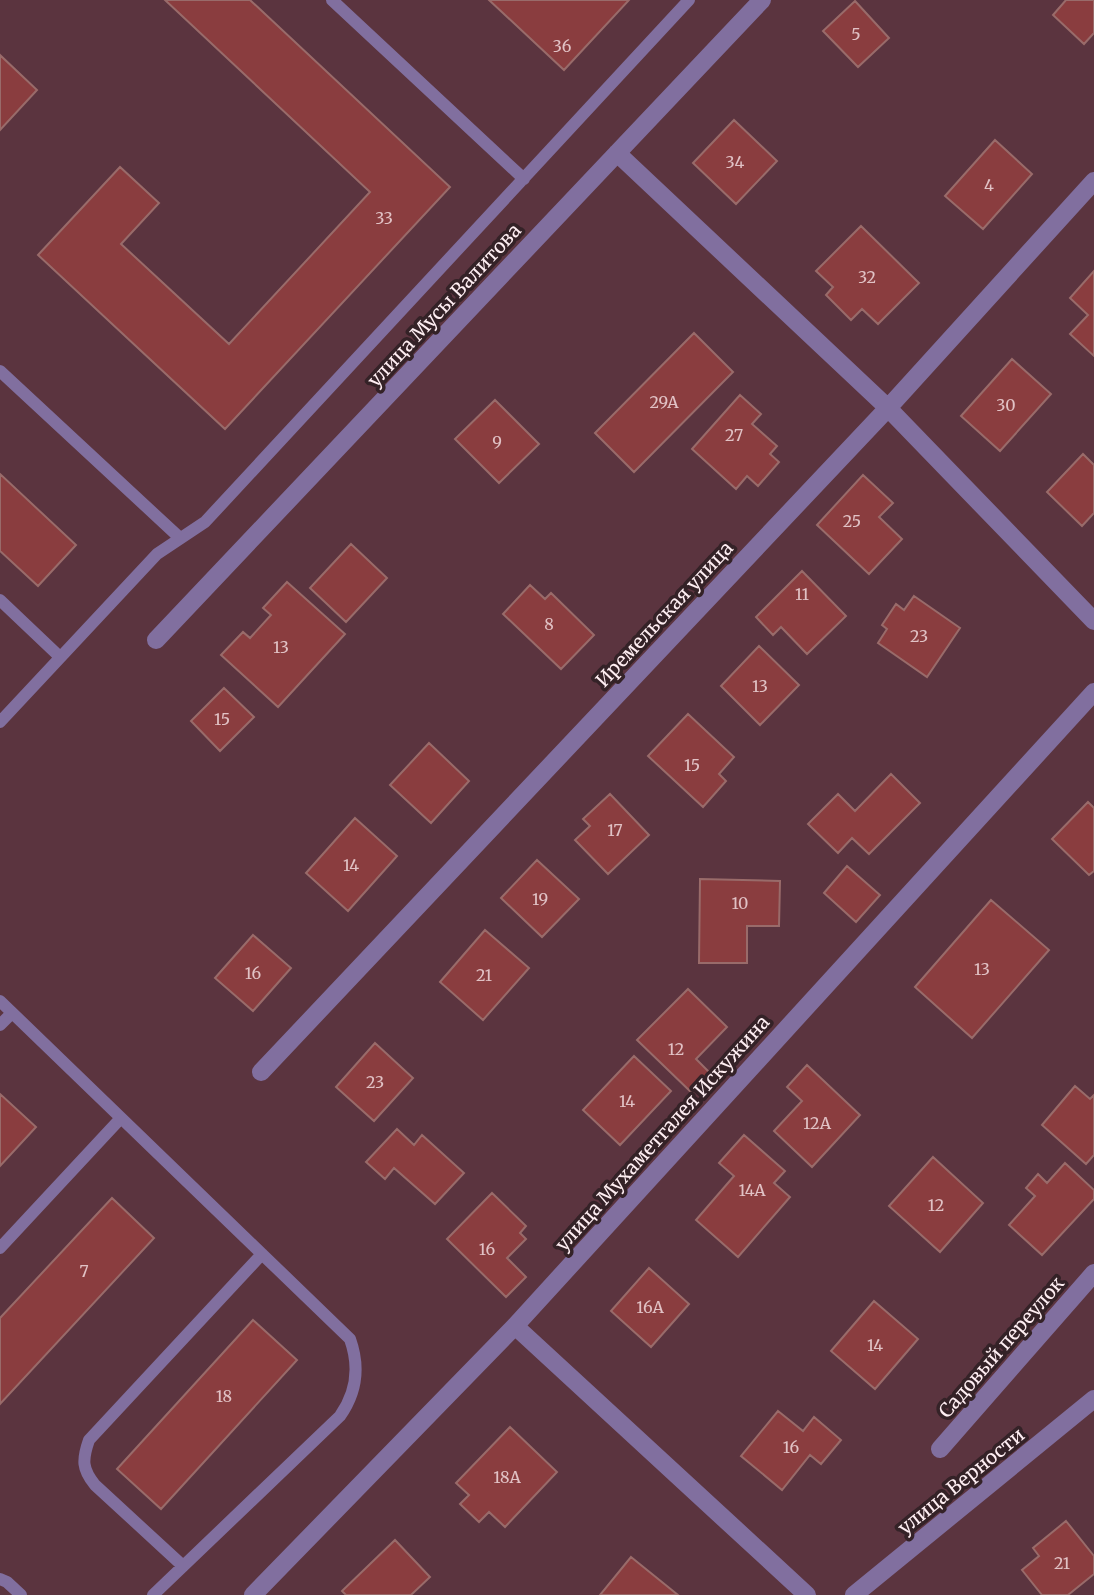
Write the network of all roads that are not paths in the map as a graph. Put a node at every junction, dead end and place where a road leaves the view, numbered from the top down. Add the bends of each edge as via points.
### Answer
1 (332, 0) edge
2 (690, 0) edge
3 (762, 0) edge
4 (618, 153) junction
5 (524, 179) junction
6 (1094, 181) edge
7 (0, 371) edge
8 (888, 408) junction
9 (180, 538) junction
10 (0, 600) edge
11 (1094, 621) edge
12 (156, 640) dead end
13 (60, 657) junction
14 (1094, 692) edge
15 (0, 722) edge
16 (0, 1001) edge
17 (12, 1013) junction
18 (0, 1025) edge
19 (261, 1072) dead end
20 (121, 1118) junction
21 (0, 1248) edge
22 (262, 1254) junction
23 (1094, 1273) edge
24 (515, 1326) junction
25 (1094, 1399) edge
26 (940, 1449) dead end
27 (183, 1566) junction
28 (0, 1579) edge
29 (20, 1595) edge
30 (153, 1595) edge
31 (253, 1595) edge
32 (807, 1595) edge
33 (854, 1595) edge

1 - 5 lane
2 - 5 lane
3 - 4 street, улица Мусы Валитова
4 - 8 street
4 - 12 street, улица Мусы Валитова
5 - 9 lane via 205,522
6 - 8 street, Иремельская улица
7 - 9 lane
8 - 11 street
8 - 19 street, Иремельская улица
9 - 13 lane via 157,554
10 - 13 lane
13 - 15 lane
14 - 24 street, улица Мухаметгалея Искужина
16 - 17 lane
17 - 18 lane
17 - 20 lane
20 - 21 lane
20 - 22 lane
22 - 27 lane via 351,1339 356,1363 353,1392 340,1416
22 - 27 lane via 89,1440 83,1455 88,1477 95,1485
23 - 26 street, Садовый переулок
24 - 31 street, улица Мухаметгалея Искужина
24 - 32 street
25 - 33 street, улица Верности
27 - 30 lane
28 - 29 lane

